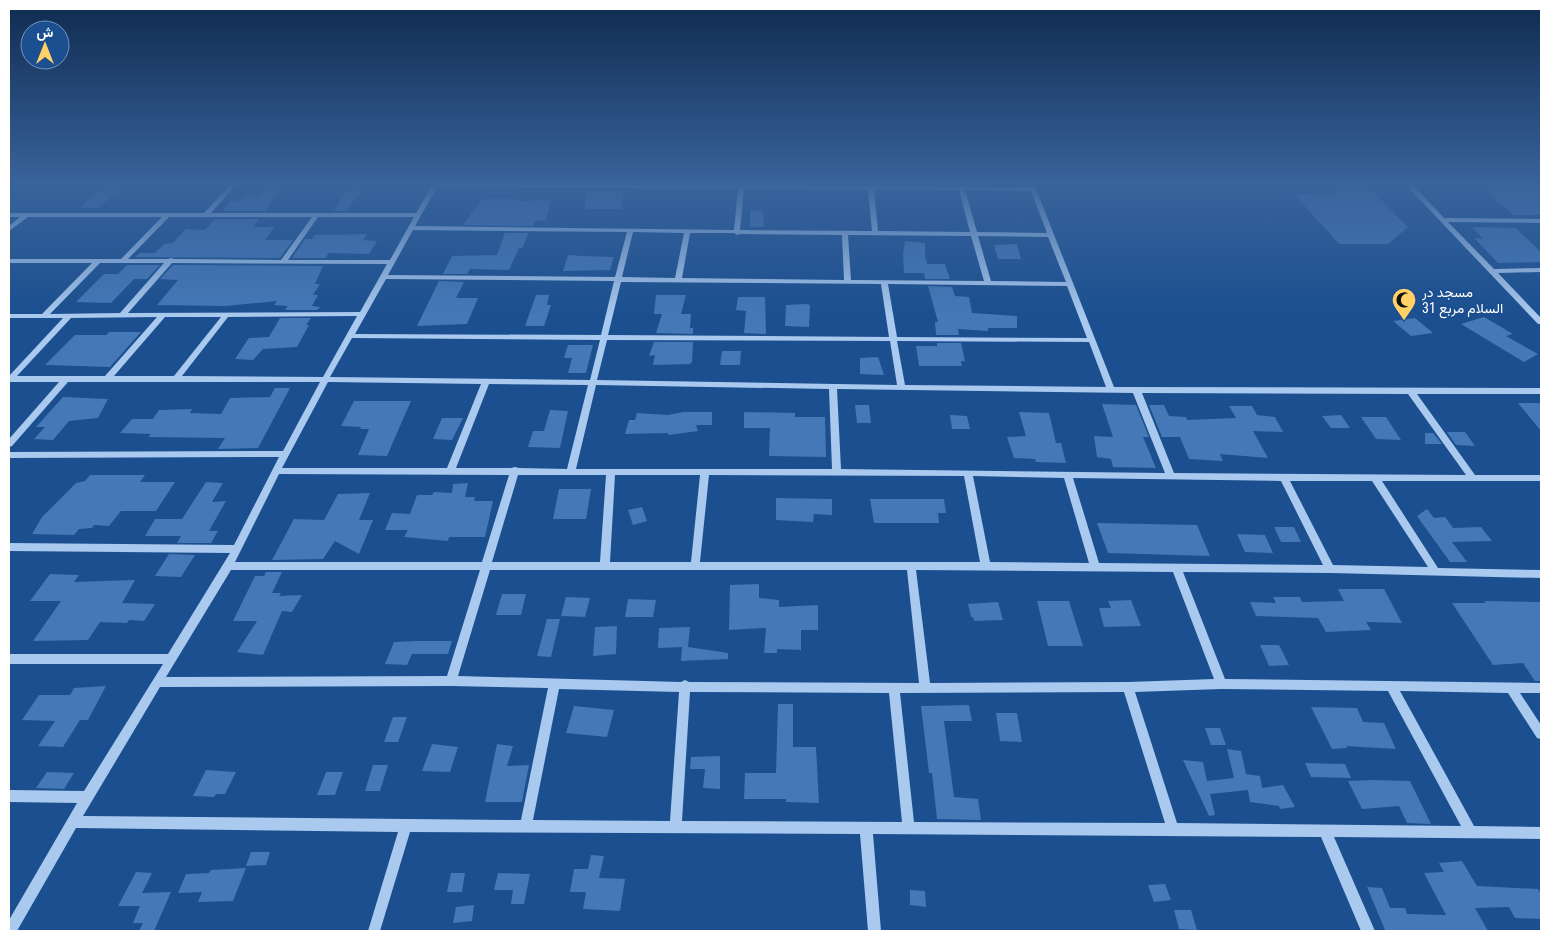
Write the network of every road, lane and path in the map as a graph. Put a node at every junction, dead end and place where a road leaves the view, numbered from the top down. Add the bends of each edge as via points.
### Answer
1 (155, 228) edge
2 (307, 228) edge
3 (411, 228) joint
4 (737, 228) edge
5 (875, 228) edge
6 (971, 228) edge
7 (1047, 228) edge
8 (1450, 228) edge
9 (630, 232) junction
10 (687, 233) junction
11 (737, 233) junction
12 (845, 234) junction
13 (875, 234) junction
14 (973, 234) junction
15 (1050, 235) junction
16 (124, 260) junction
17 (170, 260) junction
18 (284, 260) junction
19 (9, 261) edge
20 (98, 261) junction
21 (393, 262) junction
22 (1541, 270) edge
23 (1491, 271) junction
24 (383, 278) junction
25 (678, 279) junction
26 (617, 280) junction
27 (848, 281) junction
28 (884, 282) junction
29 (988, 282) junction
30 (1070, 284) junction
31 (124, 314) junction
32 (227, 314) junction
33 (362, 314) junction
34 (45, 315) junction
35 (163, 315) junction
36 (9, 316) edge
37 (70, 316) junction
38 (1541, 322) edge
39 (350, 336) junction
40 (604, 337) junction
41 (891, 338) junction
42 (1091, 340) junction
43 (10, 378) edge
44 (67, 378) junction
45 (108, 378) junction
46 (326, 378) junction
47 (176, 379) junction
48 (486, 380) junction
49 (592, 382) junction
50 (833, 386) junction
51 (901, 386) junction
52 (1111, 389) junction
53 (1136, 389) junction
54 (1541, 391) edge
55 (1411, 392) junction
56 (9, 444) edge
57 (9, 454) edge
58 (284, 454) junction
59 (451, 470) junction
60 (515, 470) junction
61 (276, 471) junction
62 (571, 471) junction
63 (611, 471) junction
64 (705, 472) junction
65 (837, 473) junction
66 (968, 473) junction
67 (1067, 474) junction
68 (1170, 475) junction
69 (1472, 477) junction
70 (1284, 478) junction
71 (1375, 478) junction
72 (1541, 478) edge
73 (9, 547) edge
74 (238, 549) junction
75 (228, 566) junction
76 (485, 566) junction
77 (605, 566) junction
78 (694, 566) junction
79 (911, 566) junction
80 (986, 566) junction
81 (1095, 566) junction
82 (1177, 568) junction
83 (1330, 569) junction
84 (1436, 572) junction
85 (1541, 574) edge
86 (9, 659) edge
87 (170, 659) junction
88 (451, 681) junction
89 (156, 682) junction
90 (555, 682) junction
91 (1221, 684) junction
92 (685, 685) junction
93 (1128, 687) junction
94 (1392, 687) junction
95 (894, 688) junction
96 (925, 688) junction
97 (1511, 688) junction
98 (1541, 688) edge
99 (1541, 734) edge
100 (9, 796) edge
101 (87, 797) junction
102 (72, 822) junction
103 (526, 825) junction
104 (406, 826) junction
105 (676, 826) junction
106 (866, 827) junction
107 (1173, 828) junction
108 (909, 829) junction
109 (1325, 831) junction
110 (1470, 831) junction
111 (1541, 833) edge
112 (10, 931) edge
113 (374, 931) edge
114 (874, 931) edge
115 (1368, 931) edge

1 - 16 street
2 - 18 street
3 - 9 street
3 - 21 street
4 - 11 street
5 - 13 street
6 - 14 street
7 - 15 street
8 - 23 street
9 - 10 street
9 - 26 street
10 - 11 street
10 - 25 street
11 - 12 street
12 - 13 street
12 - 27 street
13 - 14 street
14 - 15 street
14 - 29 street
15 - 30 street
16 - 17 street
16 - 20 street
17 - 18 street
17 - 31 street
18 - 21 street
19 - 20 street
20 - 34 street
21 - 24 street
22 - 23 street
23 - 38 street
24 - 26 street
24 - 33 street
25 - 26 street
25 - 27 street
26 - 40 street
27 - 28 street
28 - 29 street
28 - 41 street
29 - 30 street
30 - 42 street
31 - 35 street
31 - 37 street
32 - 33 street
32 - 35 street
32 - 47 street
33 - 39 street
34 - 36 street
34 - 37 street
35 - 45 street
37 - 43 street
39 - 40 street
39 - 46 street
40 - 41 street
40 - 49 street
41 - 42 street
41 - 51 street
42 - 52 street
43 - 44 street
44 - 45 street
44 - 56 street
45 - 47 street
46 - 47 street
46 - 48 street
46 - 58 street
48 - 49 street
48 - 59 street
49 - 50 street
49 - 62 street
50 - 51 street
50 - 65 street
51 - 52 street
52 - 53 street
53 - 55 street
53 - 68 street
54 - 55 street
55 - 69 street
57 - 58 street
58 - 61 street
59 - 60 street
59 - 61 street
60 - 62 street
60 - 76 street
61 - 74 street
62 - 63 street
63 - 64 street
63 - 77 street
64 - 65 street
64 - 78 street
65 - 66 street
66 - 67 street
66 - 80 street
67 - 68 street
67 - 81 street
68 - 70 street
69 - 71 street
69 - 72 street
70 - 71 street
70 - 83 street
71 - 84 street
73 - 74 street
74 - 75 street
75 - 76 street
75 - 87 street
76 - 77 street
76 - 88 street
77 - 78 street
78 - 79 street
79 - 80 street
79 - 96 street
80 - 81 street
81 - 82 street
82 - 83 street
82 - 91 street
83 - 84 street
84 - 85 street
86 - 87 street
87 - 89 street
88 - 89 street
88 - 90 street
89 - 101 street
90 - 92 street
90 - 103 street
91 - 93 street
91 - 94 street
92 - 95 street
92 - 105 street
93 - 96 street
93 - 107 street
94 - 97 street
94 - 110 street
95 - 96 street
95 - 108 street
97 - 98 street
97 - 99 street
100 - 101 street
101 - 102 street
102 - 104 street
102 - 112 street
103 - 104 street
103 - 105 street
104 - 113 street
105 - 106 street
106 - 108 street
106 - 114 street
107 - 108 street
107 - 109 street
109 - 110 street
109 - 115 street
110 - 111 street

